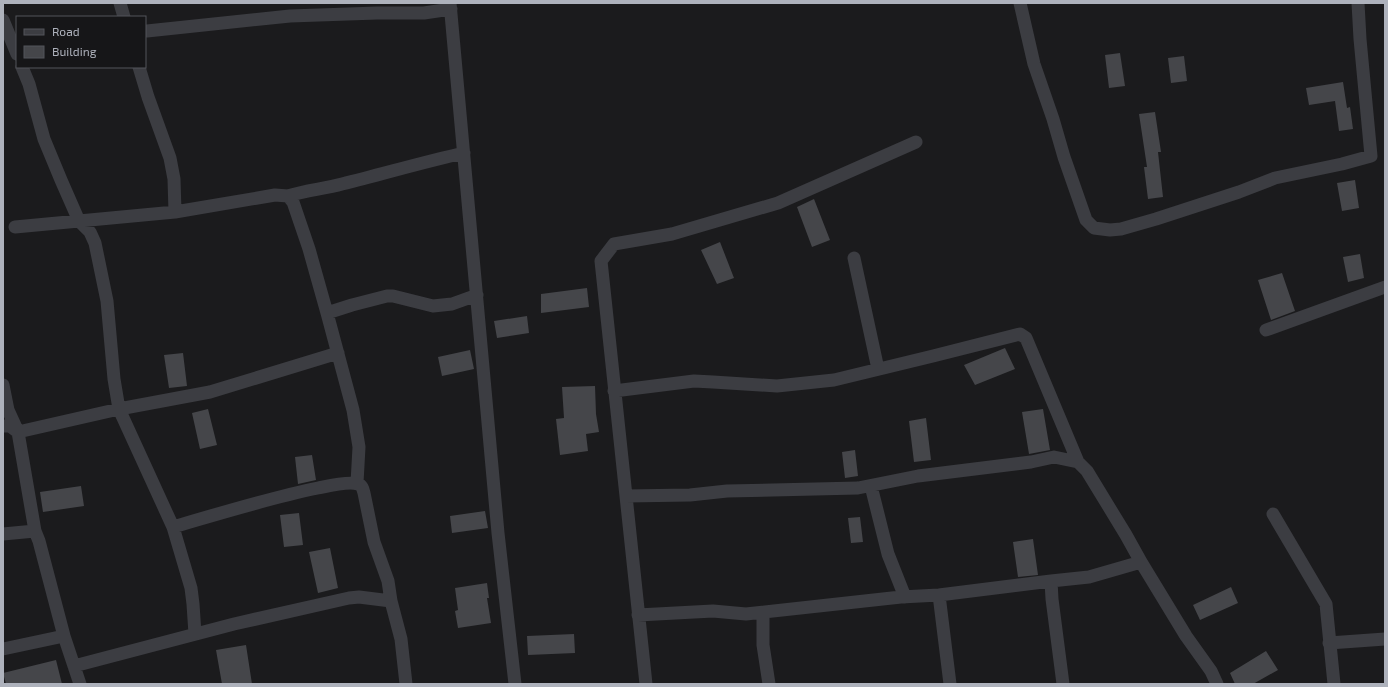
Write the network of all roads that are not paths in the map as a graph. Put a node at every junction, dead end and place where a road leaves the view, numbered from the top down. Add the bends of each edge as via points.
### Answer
1 (120, 3) edge
2 (1020, 3) edge
3 (1358, 3) edge
4 (450, 6) edge
5 (124, 16) edge
6 (3, 20) edge
7 (146, 31) edge
8 (16, 52) edge
9 (22, 68) edge
10 (139, 68) edge
11 (916, 142) dead end
12 (464, 153) junction
13 (288, 196) junction
14 (175, 212) junction
15 (79, 221) junction
16 (15, 226) dead end
17 (854, 258) dead end
18 (1385, 287) edge
19 (478, 295) junction
20 (327, 313) junction
21 (1266, 330) dead end
22 (338, 353) junction
23 (878, 370) junction
24 (3, 385) edge
25 (614, 391) junction
26 (119, 409) junction
27 (3, 426) edge
28 (18, 432) junction
29 (1078, 462) junction
30 (357, 483) junction
31 (871, 486) junction
32 (626, 496) junction
33 (1273, 514) dead end
34 (173, 527) junction
35 (36, 531) junction
36 (3, 534) edge
37 (1141, 562) junction
38 (1051, 581) junction
39 (939, 595) junction
40 (905, 597) junction
41 (391, 601) junction
42 (763, 613) junction
43 (638, 615) junction
44 (195, 634) junction
45 (64, 636) junction
46 (1385, 639) edge
47 (1329, 643) junction
48 (3, 649) edge
49 (74, 666) junction
50 (80, 684) edge
51 (406, 684) edge
52 (515, 684) edge
53 (646, 684) edge
54 (769, 684) edge
55 (950, 684) edge
56 (1063, 684) edge
57 (1217, 684) edge
58 (1334, 684) edge

1 - 5 street
2 - 3 street via 1034,64 1086,220 1094,228 1110,230 1156,219 1275,178 1371,156
4 - 7 street via 424,13 290,16
4 - 12 street
6 - 8 street
9 - 15 street via 44,139
10 - 14 street via 170,158 174,179
11 - 25 street via 778,203 672,234 614,244 601,261
12 - 13 street
12 - 19 street
13 - 14 street via 265,196
13 - 20 street via 295,206
14 - 15 street
15 - 16 street
15 - 26 street via 90,232 95,243 107,301
17 - 23 street
18 - 21 street
19 - 20 street via 452,304 433,306 387,296
19 - 52 street via 498,533
20 - 22 street
22 - 26 street via 210,392
22 - 30 street via 353,410 359,447
23 - 25 street via 834,380 777,386 694,382
23 - 29 street via 1020,334 1026,338
24 - 28 street via 8,410
25 - 32 street
26 - 28 street
26 - 34 street
27 - 28 street via 10,426
28 - 35 street
29 - 31 street via 1054,457 918,476
29 - 37 street via 1088,471
30 - 34 street via 278,496
30 - 41 street via 364,493 374,542 388,581
31 - 32 street
31 - 40 street via 888,554
32 - 43 street
33 - 47 street via 1326,604
34 - 44 street via 191,588
35 - 36 street
35 - 45 street
37 - 38 street via 1089,577
37 - 57 street
38 - 39 street
38 - 56 street
39 - 40 street
39 - 55 street
40 - 42 street
41 - 44 street via 349,598
41 - 51 street via 401,639
42 - 43 street via 713,611
42 - 54 street via 763,645
43 - 53 street
44 - 49 street
45 - 48 street
45 - 49 street
46 - 47 street
47 - 58 street
49 - 50 street

